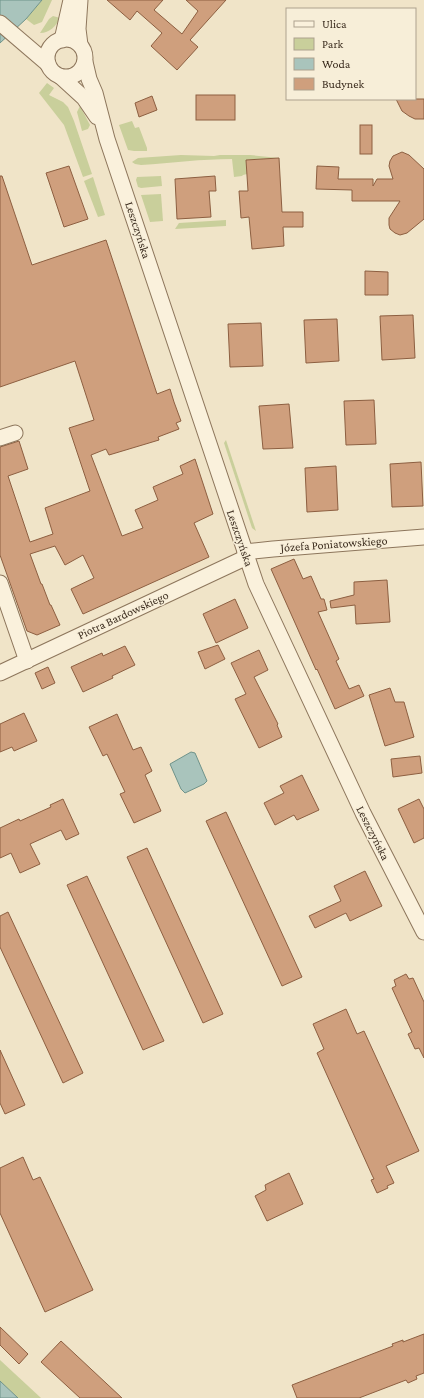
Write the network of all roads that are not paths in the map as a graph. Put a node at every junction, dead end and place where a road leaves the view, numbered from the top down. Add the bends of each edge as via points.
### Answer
1 (71, 0) edge
2 (80, 0) edge
3 (0, 23) edge
4 (13, 34) junction
5 (59, 41) junction
6 (80, 45) junction
7 (85, 62) junction
8 (48, 64) junction
9 (61, 77) junction
10 (102, 124) junction
11 (14, 433) dead end
12 (0, 438) edge
13 (424, 537) edge
14 (246, 554) junction
15 (0, 584) edge
16 (27, 661) junction
17 (0, 673) edge
18 (424, 932) edge

1 - 5 street via 66,27
2 - 6 street
3 - 4 street
4 - 5 street via 44,41
4 - 8 street
5 - 6 street via 68,39
5 - 8 street via 48,52
6 - 7 street via 86,56
7 - 9 street via 79,73
7 - 10 street, Leszczyńska
8 - 9 street via 51,70
9 - 10 street, Leszczyńska via 84,98
10 - 14 street, Leszczyńska
11 - 12 street
13 - 14 street, Józefa Poniatowskiego via 272,549
14 - 16 street, Piotra Bardowskiego
14 - 18 street, Leszczyńska via 256,584 363,813
15 - 16 street
16 - 17 street, Piotra Bardowskiego

